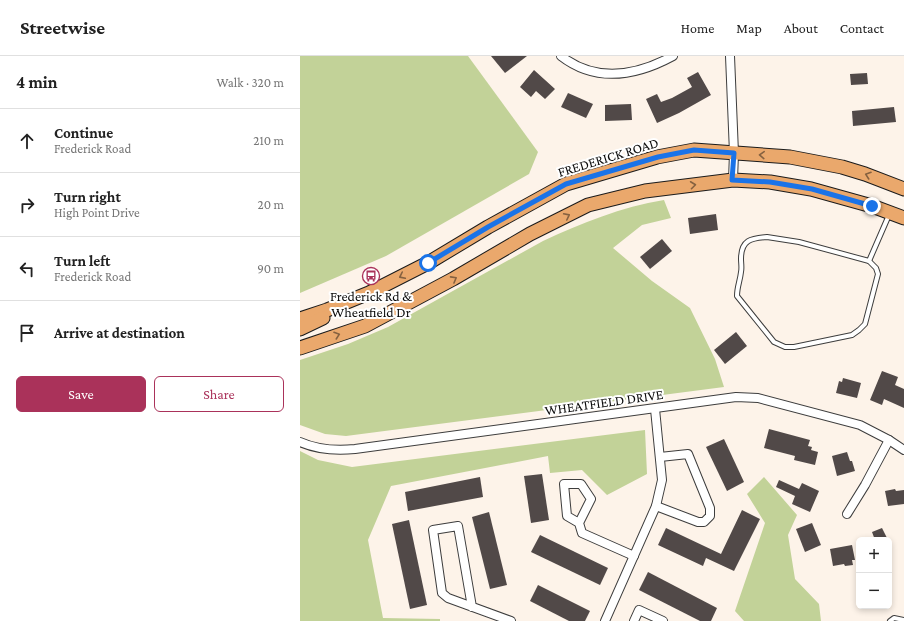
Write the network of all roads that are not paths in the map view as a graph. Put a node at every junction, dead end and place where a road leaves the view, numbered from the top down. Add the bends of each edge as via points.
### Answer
1 (561, 56) edge
2 (673, 56) edge
3 (730, 56) edge
4 (734, 153) junction
5 (732, 180) junction
6 (904, 189) edge
7 (890, 213) junction
8 (904, 218) edge
9 (869, 261) junction
10 (369, 292) junction
11 (300, 318) edge
12 (300, 330) edge
13 (300, 348) edge
14 (655, 408) junction
15 (889, 440) junction
16 (300, 442) edge
17 (904, 450) edge
18 (660, 457) junction
19 (656, 506) junction
20 (847, 514) dead end
21 (579, 522) junction
22 (634, 556) junction
23 (472, 606) junction
24 (904, 620) edge
25 (511, 621) edge
26 (605, 621) edge
27 (634, 621) edge
28 (663, 621) edge
29 (890, 621) edge

1 - 2 street via 569,63 595,73 615,74 645,69
3 - 4 street
4 - 5 street
6 -> 4 main road, FREDERICK ROAD via 860,172 802,158
4 -> 10 main road, FREDERICK ROAD via 694,150 658,157 566,184 428,263
5 - 7 main road via 770,182 812,189
13 -> 5 main road via 365,326 530,234 588,205 645,191
7 - 8 main road
7 - 9 lane
9 - 9 lane via 799,242 767,237 753,238 745,243 741,252 742,271 737,296 774,342 785,347 852,335 865,324 869,314 878,274
10 - 11 main road, FREDERICK ROAD via 327,310
10 - 12 main road
14 - 15 street, WHEATFIELD DRIVE via 736,397 758,398 860,425
14 - 16 street, WHEATFIELD DRIVE via 336,451 319,449
14 - 18 street
15 - 17 street, WHEATFIELD DRIVE
15 - 20 street
18 - 19 street via 662,480
18 - 19 street via 688,454 710,508 710,516 704,522 698,522
19 - 22 street
21 - 21 street via 568,516 564,484 581,484 591,499
21 - 22 street via 582,532
22 - 26 street
23 - 23 street via 448,598 442,593 433,530 458,526
23 - 25 street
24 - 29 lane via 894,618
27 - 28 street via 639,610

